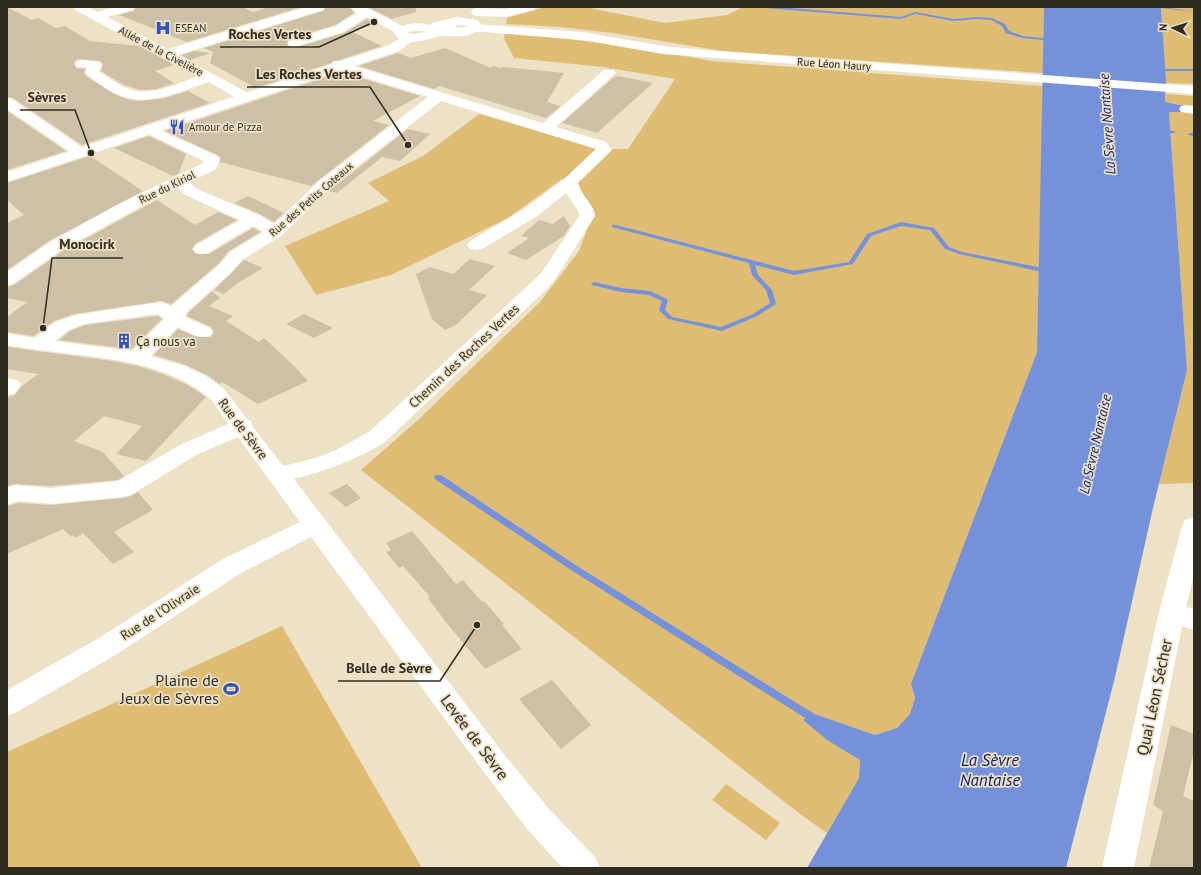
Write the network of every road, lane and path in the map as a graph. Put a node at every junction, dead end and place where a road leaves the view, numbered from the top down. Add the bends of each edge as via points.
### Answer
1 (79, 7) edge
2 (129, 7) edge
3 (319, 7) edge
4 (530, 7) edge
5 (480, 9) edge
6 (365, 12) edge
7 (96, 16) junction
8 (462, 21) junction
9 (451, 28) junction
10 (475, 28) junction
11 (425, 29) junction
12 (405, 35) junction
13 (294, 43) dead end
14 (167, 54) junction
15 (82, 64) dead end
16 (338, 65) junction
17 (609, 73) dead end
18 (210, 77) junction
19 (1194, 90) edge
20 (243, 96) junction
21 (439, 96) junction
22 (7, 102) edge
23 (546, 128) junction
24 (149, 129) junction
25 (81, 153) junction
26 (7, 177) edge
27 (179, 181) junction
28 (570, 182) junction
29 (253, 219) junction
30 (275, 232) junction
31 (476, 244) dead end
32 (56, 246) junction
33 (202, 249) dead end
34 (77, 254) dead end
35 (7, 280) edge
36 (174, 319) junction
37 (203, 332) dead end
38 (18, 344) edge
39 (138, 357) junction
40 (7, 384) edge
41 (7, 389) edge
42 (242, 426) junction
43 (278, 475) junction
44 (7, 497) edge
45 (315, 525) junction
46 (1194, 526) edge
47 (1183, 616) edge
48 (7, 704) edge
49 (584, 868) edge
50 (1118, 868) edge

1 - 7 street, Allée de la Civelière
2 - 7 street
3 - 14 street
4 - 5 street via 506,13
5 - 8 street
6 - 11 street
6 - 12 street
6 - 13 street via 340,29
7 - 14 street, Allée de la Civelière
8 - 9 street
8 - 10 street via 476,24
9 - 10 street via 465,32
9 - 11 street
10 - 19 street, Rue Léon Haury via 582,36 663,50 705,54
11 - 12 street via 422,38
12 - 16 street via 394,48
14 - 18 street, Allée de la Civelière
15 - 18 street via 95,65 92,72 122,91 137,95 160,93
16 - 20 street
16 - 21 street
17 - 23 street
18 - 20 street, Allée de la Civelière
20 - 24 street
21 - 23 street
21 - 30 street, Rue des Petits Coteaux via 324,185
22 - 25 street
23 - 28 street via 604,148
24 - 25 street
24 - 27 street, Rue du Kiriol via 212,158 210,166
25 - 26 street
27 - 29 street via 191,192
27 - 32 street, Rue du Kiriol
28 - 31 street via 530,213
28 - 43 street, Chemin des Roches Vertes via 573,193 587,212 587,216 542,283 377,437 331,461
29 - 30 street
29 - 33 street
30 - 36 street, Rue des Petits Coteaux via 236,256 225,269 178,310
32 - 34 street
32 - 35 street, Rue du Kiriol
36 - 37 street
36 - 38 street via 169,312 161,308 82,319
36 - 39 street, Rue des Petits Coteaux
38 - 39 street, Rue de Sèvre
39 - 42 street, Rue de Sèvre via 179,370 205,385 217,394
40 - 41 street via 11,385
42 - 43 street, Rue de Sèvre
42 - 44 street via 188,450 123,489 51,496 16,493
43 - 45 street, Rue de Sèvre
45 - 48 street, Rue de l'Olivraie via 232,566 108,646
45 - 49 street, Levée de Sèvre via 493,762 538,819
46 - 47 street, Quai Léon Sécher
47 - 50 street, Quai Léon Sécher

